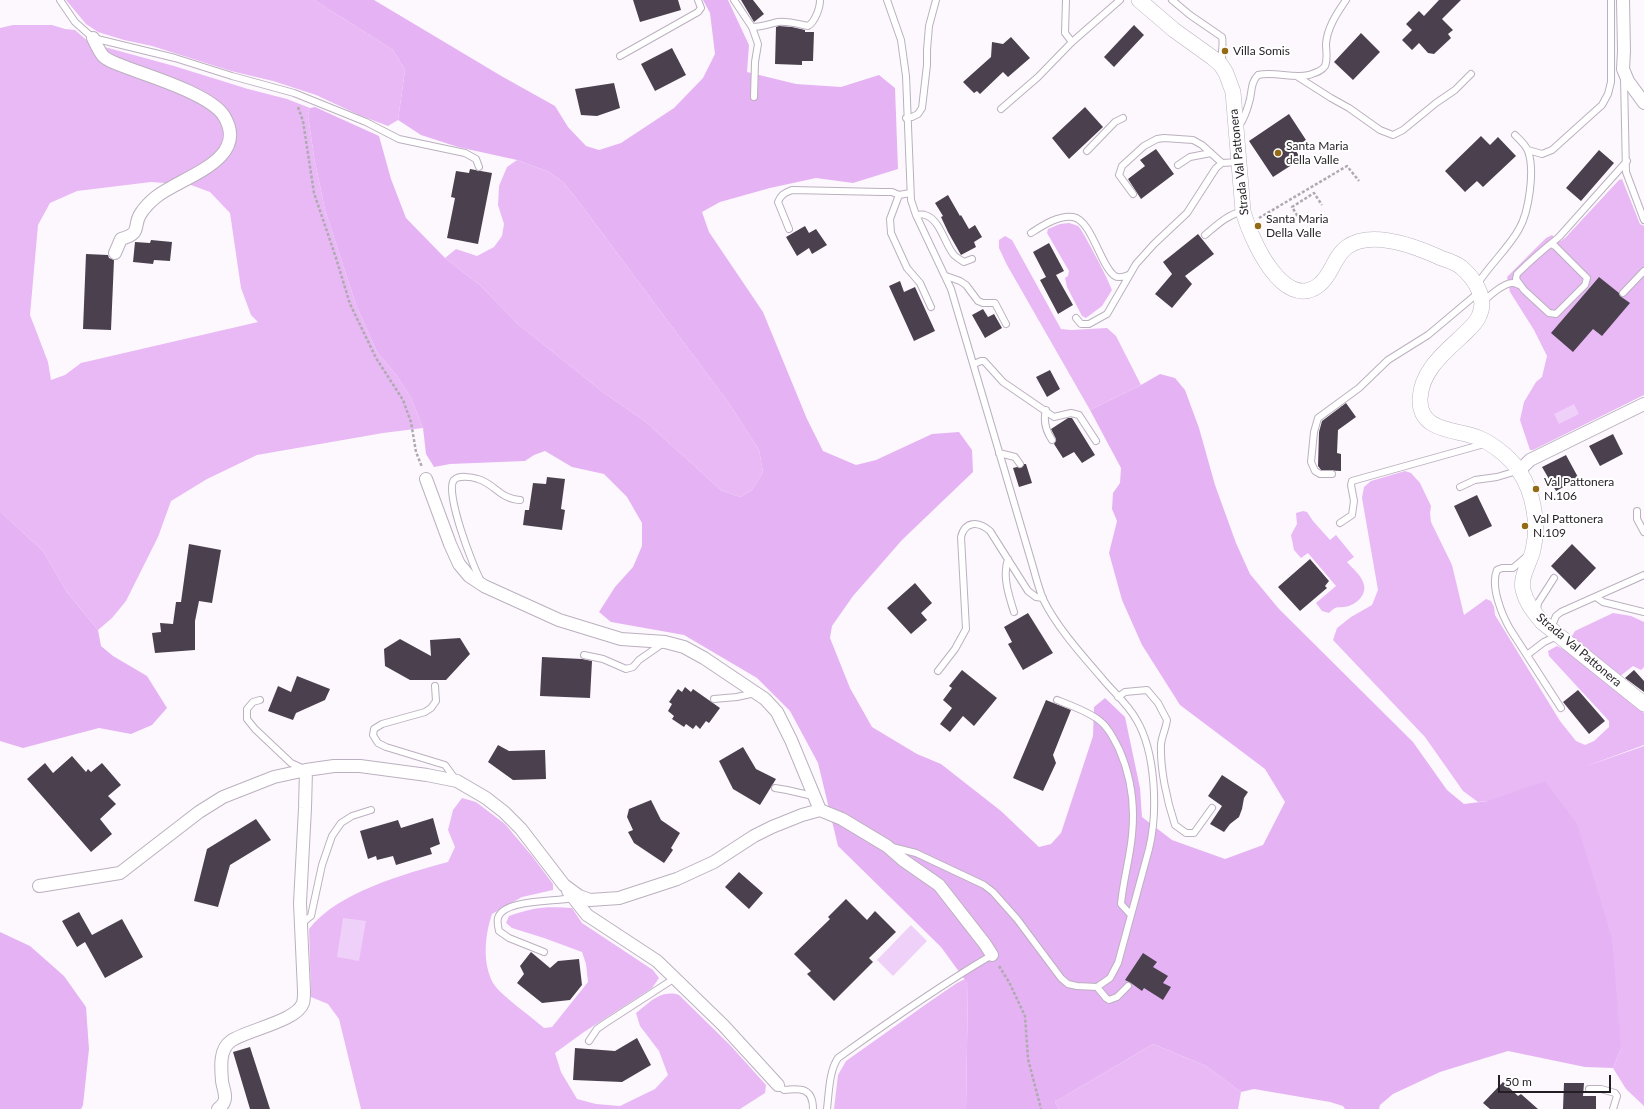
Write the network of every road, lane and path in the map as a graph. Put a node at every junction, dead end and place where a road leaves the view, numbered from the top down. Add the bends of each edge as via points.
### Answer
1 (60, 0) edge
2 (698, 0) edge
3 (734, 0) edge
4 (820, 0) edge
5 (887, 0) edge
6 (936, 0) edge
7 (1066, 0) edge
8 (1120, 0) edge
9 (1139, 0) edge
10 (1172, 0) edge
11 (1346, 0) edge
12 (1612, 0) edge
13 (1623, 0) edge
14 (752, 27) junction
15 (93, 38) junction
16 (1072, 42) junction
17 (620, 56) dead end
18 (1226, 73) junction
19 (1470, 74) dead end
20 (1625, 74) junction
21 (1298, 77) junction
22 (294, 93) junction
23 (754, 98) dead end
24 (1644, 103) edge
25 (1002, 109) dead end
26 (906, 118) junction
27 (1123, 118) dead end
28 (1235, 130) junction
29 (1515, 135) dead end
30 (1528, 150) junction
31 (1087, 151) dead end
32 (1211, 153) junction
33 (1627, 161) junction
34 (1238, 162) junction
35 (1222, 163) junction
36 (1178, 164) dead end
37 (479, 167) dead end
38 (1359, 181) dead end
39 (910, 192) junction
40 (1133, 194) dead end
41 (899, 195) junction
42 (1298, 195) junction
43 (1302, 200) junction
44 (1322, 205) dead end
45 (1243, 211) junction
46 (916, 215) junction
47 (1300, 220) dead end
48 (1644, 220) edge
49 (1247, 226) junction
50 (789, 228) dead end
51 (1031, 233) dead end
52 (1205, 235) dead end
53 (1550, 244) junction
54 (115, 253) dead end
55 (972, 259) dead end
56 (1644, 272) edge
57 (1130, 275) junction
58 (946, 276) junction
59 (1519, 285) junction
60 (1623, 293) dead end
61 (1479, 294) junction
62 (931, 307) dead end
63 (1076, 318) dead end
64 (1006, 324) dead end
65 (974, 364) junction
66 (1644, 404) edge
67 (1046, 410) junction
68 (1052, 440) dead end
69 (1096, 441) dead end
70 (1488, 443) junction
71 (1000, 453) junction
72 (1020, 464) dead end
73 (1519, 471) junction
74 (1332, 474) dead end
75 (426, 479) joint
76 (1460, 487) dead end
77 (520, 500) dead end
78 (1637, 512) dead end
79 (1340, 523) dead end
80 (1644, 532) edge
81 (1533, 550) junction
82 (1008, 559) junction
83 (1644, 574) edge
84 (1554, 578) dead end
85 (484, 586) junction
86 (1596, 597) junction
87 (1043, 598) junction
88 (1014, 612) dead end
89 (1644, 612) edge
90 (1536, 615) junction
91 (1555, 632) junction
92 (665, 642) junction
93 (584, 655) dead end
94 (1527, 655) junction
95 (938, 670) dead end
96 (435, 686) dead end
97 (757, 693) junction
98 (1118, 697) junction
99 (714, 699) dead end
100 (260, 700) dead end
101 (1057, 700) dead end
102 (1644, 704) edge
103 (1561, 708) dead end
104 (306, 770) junction
105 (457, 782) junction
106 (775, 788) dead end
107 (813, 796) junction
108 (1212, 808) dead end
109 (371, 810) dead end
110 (820, 810) junction
111 (887, 846) junction
112 (564, 885) junction
113 (39, 886) dead end
114 (572, 898) junction
115 (1131, 915) junction
116 (301, 924) junction
117 (544, 952) dead end
118 (992, 955) junction
119 (675, 978) junction
120 (1128, 986) dead end
121 (1097, 987) junction
122 (589, 1041) dead end
123 (778, 1085) joint
124 (1589, 1089) dead end
125 (220, 1108) edge
126 (813, 1109) edge
127 (827, 1109) edge
128 (1041, 1109) edge
129 (1613, 1109) edge

1 - 15 lane via 75,22
2 - 17 lane via 701,8 698,12
3 - 14 lane
4 - 14 lane via 814,18 808,26 778,22
5 - 26 lane via 901,40 906,76
6 - 26 lane via 929,26 922,108 918,114
7 - 16 lane via 1065,33
8 - 16 lane
9 - 18 street, Strada Val Pattonera via 1174,30 1213,58
10 - 18 lane via 1222,37 1221,54
11 - 21 lane via 1330,29 1325,66 1318,72
12 - 30 lane via 1611,82 1602,105 1552,150 1542,154
13 - 20 street
14 - 23 lane via 758,44
15 - 22 lane via 175,58
15 - 54 street via 104,57 213,104 224,116 230,129 230,142 224,154 210,166 155,198 141,213 131,236 121,239
16 - 25 lane
18 - 28 street, Strada Val Pattonera via 1232,92
19 - 21 lane via 1455,90 1392,135 1380,130
20 - 24 street
20 - 33 lane
21 - 28 lane via 1274,73 1258,75 1252,82 1250,99 1242,122
22 - 37 lane via 366,122 399,139 471,156 476,159
22 - 75 path via 303,121 314,193 350,304 376,358 403,400 411,422 416,452
26 - 39 lane
27 - 31 lane via 1115,122
28 - 34 street, Strada Val Pattonera
29 - 30 lane
30 - 61 lane via 1530,186 1525,215
32 - 35 lane
32 - 36 lane via 1190,157
32 - 40 lane via 1193,140 1157,139 1144,146 1120,169 1119,175
33 - 48 lane via 1626,172
33 - 53 lane
34 - 35 lane
34 - 45 street, Strada Val Pattonera
35 - 57 lane via 1216,168 1187,213 1154,244
38 - 42 path via 1347,166
39 - 41 lane
39 - 46 lane
41 - 50 lane via 892,192 788,192 780,197 778,202
41 - 62 lane via 890,219 891,233 907,268 920,283
42 - 43 path
42 - 49 path
43 - 44 path via 1314,193
43 - 47 path via 1292,207
45 - 49 street, Strada Val Pattonera
45 - 52 lane via 1226,217
46 - 55 lane via 925,215 933,220 953,254 959,259 964,262
46 - 58 lane
49 - 61 street, Strada Val Pattonera via 1272,270 1282,282 1295,291 1302,292 1317,287 1347,247 1361,241 1387,240 1460,266
51 - 57 lane via 1055,220 1074,217 1088,231 1114,276
53 - 59 lane via 1517,274
53 - 59 lane via 1586,275 1585,285 1556,314 1549,313
56 - 60 lane
57 - 63 lane via 1107,314 1089,324 1081,324
58 - 64 lane via 960,281 978,301 995,303
58 - 65 lane
59 - 61 lane via 1512,282 1491,294
61 - 70 street, Strada Val Pattonera via 1479,316 1472,327 1428,372 1420,400 1422,412 1434,426 1471,435
61 - 74 lane via 1428,335 1388,360 1363,385 1318,418 1311,462 1315,471 1320,474
65 - 67 lane via 984,361 1003,382
65 - 71 lane
66 - 73 street via 1530,460
67 - 68 lane via 1044,416 1047,432
67 - 69 lane via 1054,417 1072,413 1079,415
70 - 73 street, Strada Val Pattonera
70 - 79 lane via 1352,481 1352,515
71 - 72 lane via 1015,456
71 - 87 lane
73 - 76 lane via 1475,480
73 - 81 street, Strada Val Pattonera via 1533,505 1536,531
75 - 85 street via 460,564 469,576
77 - 85 lane via 504,497 477,478 458,477 451,487 458,521
78 - 80 lane via 1637,519
81 - 90 street, Strada Val Pattonera via 1523,577 1523,589
81 - 94 lane via 1520,564 1513,568 1497,570 1495,575 1502,616
82 - 87 lane via 1031,594
82 - 88 lane via 1007,587
82 - 95 lane via 984,526 972,524 963,530 961,545 966,629 956,649
83 - 86 lane
84 - 90 lane via 1538,603
85 - 92 street via 559,620 614,637
86 - 89 lane via 1603,602
86 - 91 lane via 1556,616
87 - 98 lane via 1058,623
90 - 91 street, Strada Val Pattonera
91 - 94 lane
91 - 102 street, Strada Val Pattonera
92 - 93 lane via 633,667 626,669 603,659
92 - 97 street via 684,647 704,658
94 - 103 lane
96 - 105 lane via 436,701 432,708 382,724 374,729 373,735 378,743 386,747 445,765
97 - 99 lane
97 - 107 street via 777,712
98 - 108 lane via 1125,692 1147,690 1167,720 1161,742 1161,756 1175,825 1186,832 1194,833
98 - 115 lane via 1142,729 1149,753 1154,794 1153,832
100 - 104 lane via 253,702 247,709 247,719 291,762
101 - 115 lane via 1081,710 1105,725 1122,756 1132,795 1133,811 1132,836 1121,904
104 - 105 street via 360,766 427,775
104 - 113 street via 274,777 223,797 199,812 120,873
104 - 116 street
105 - 112 street via 486,798 504,812
106 - 107 lane
107 - 110 street
109 - 116 lane via 352,816 341,823 332,836 322,865 311,916
110 - 111 street via 842,819
110 - 112 street via 772,827 714,862 637,893 604,900 590,900 578,896
111 - 118 street via 939,885
111 - 121 lane via 916,853 984,885 1017,919 1061,978 1068,984
112 - 114 street
114 - 117 lane via 513,906 502,912 498,918 499,931 509,938
114 - 119 street via 587,915 657,961
115 - 121 lane via 1115,970 1110,978
116 - 125 street via 303,1004 288,1017 235,1039 226,1046 221,1058 225,1094
118 - 127 lane via 907,1009 838,1058 832,1071
118 - 128 path via 1009,982 1025,1016 1028,1059
119 - 122 lane via 597,1029
119 - 123 street
120 - 121 lane via 1117,998 1109,1000
123 - 126 lane via 784,1090 799,1088 807,1092 813,1101
124 - 129 lane via 1615,1093 1617,1096

